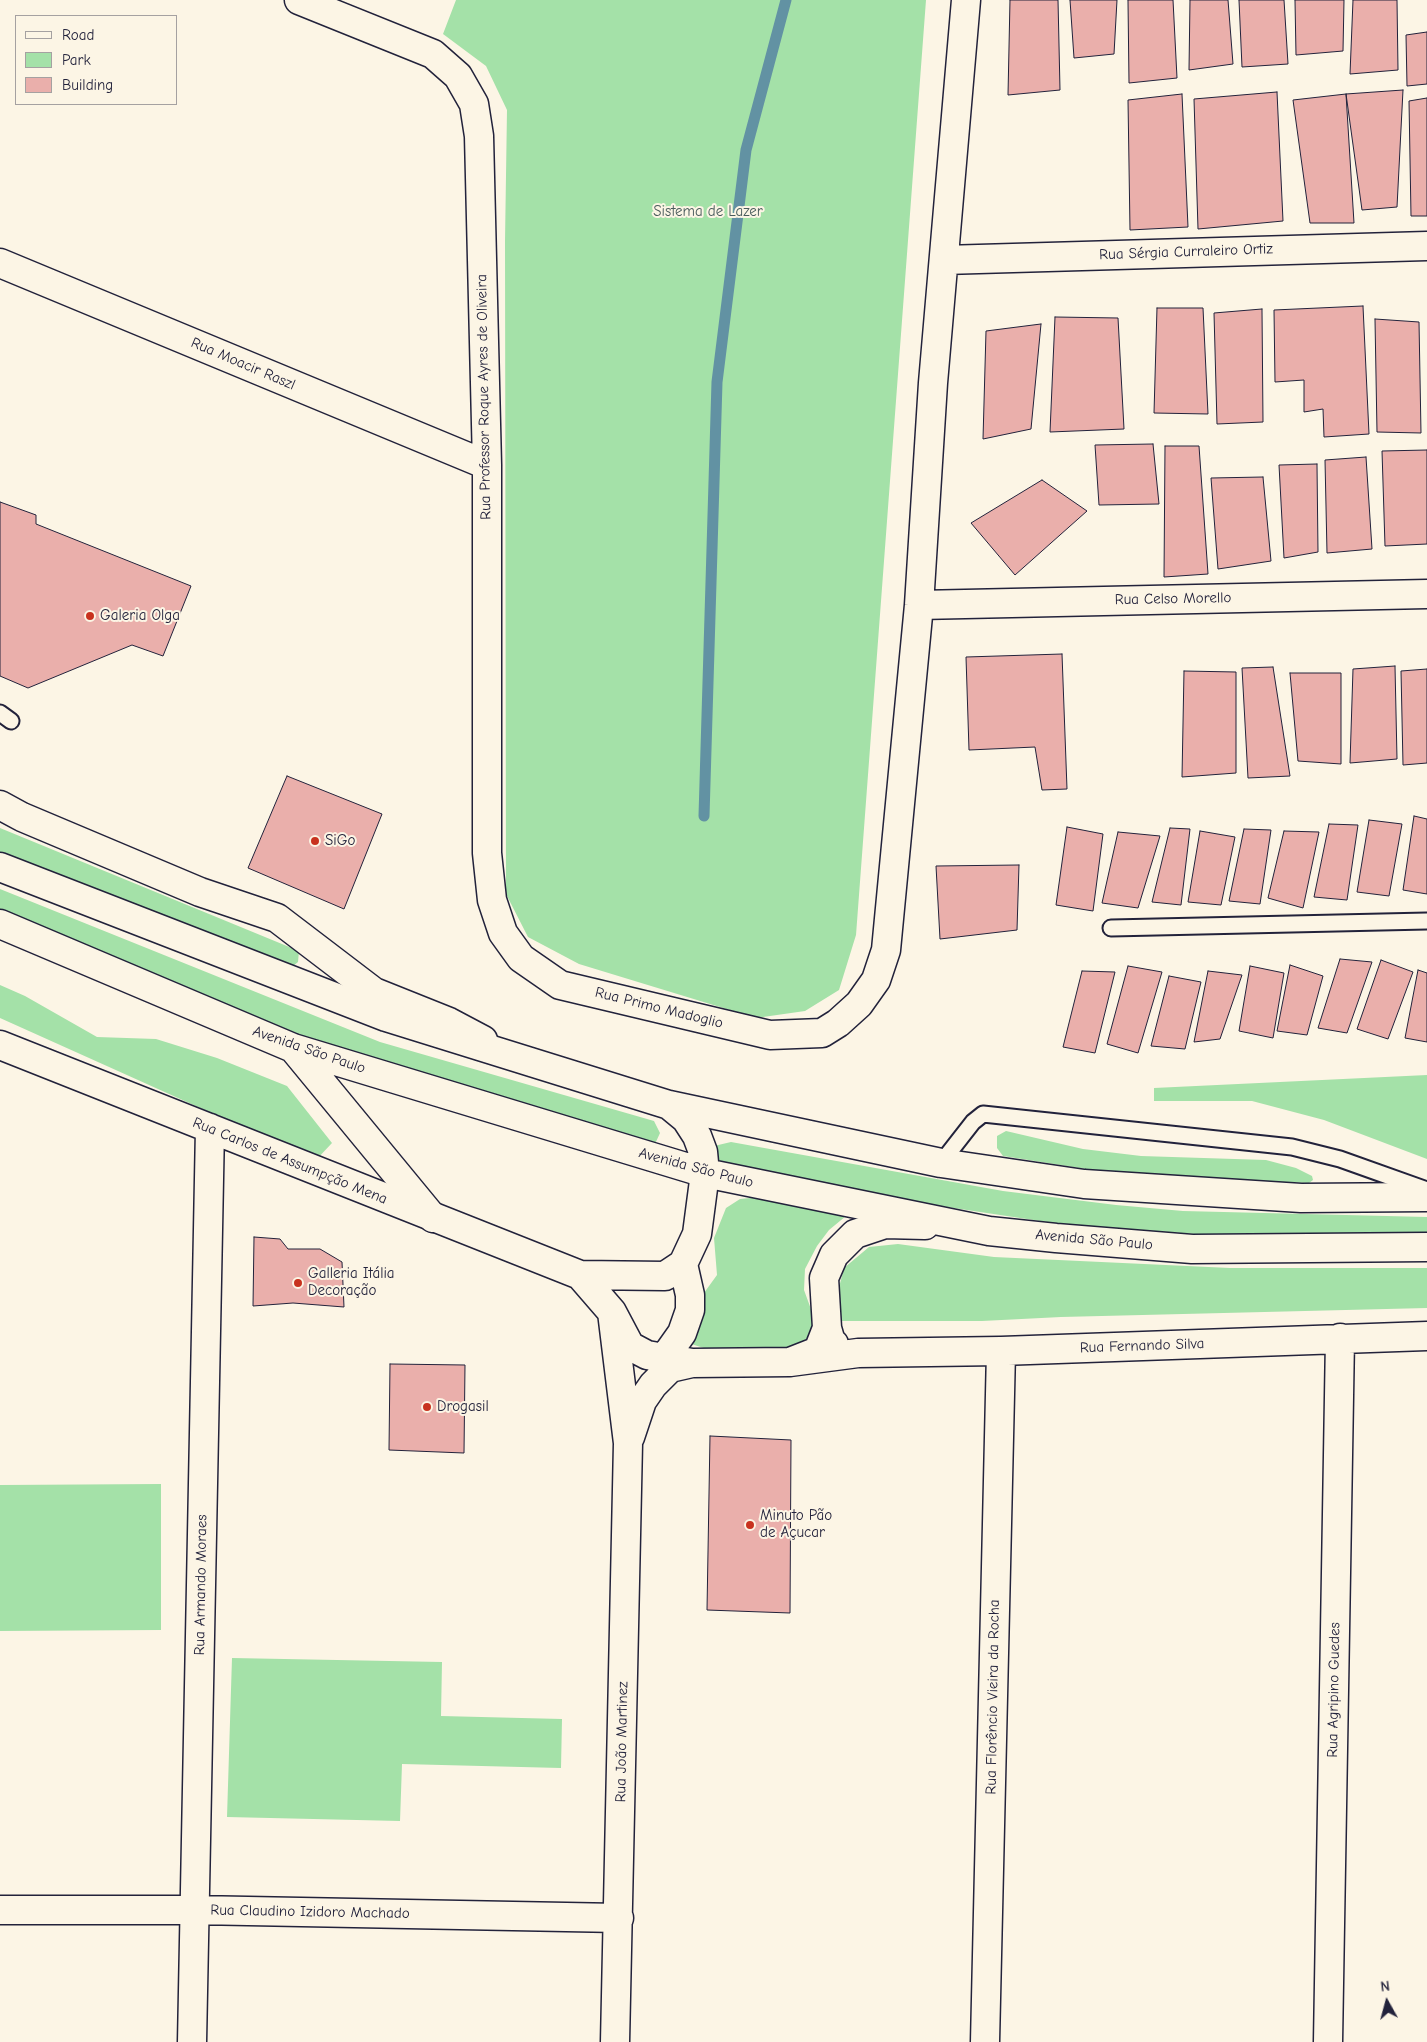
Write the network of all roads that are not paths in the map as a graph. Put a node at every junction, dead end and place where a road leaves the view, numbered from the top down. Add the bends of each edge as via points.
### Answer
1 (299, 0) edge
2 (966, 0) edge
3 (1427, 246) edge
4 (944, 260) junction
5 (0, 263) edge
6 (486, 465) junction
7 (1427, 594) edge
8 (919, 605) junction
9 (0, 805) edge
10 (0, 868) edge
11 (492, 900) joint
12 (1427, 922) edge
13 (0, 924) edge
14 (1111, 928) dead end
15 (0, 1045) edge
16 (293, 1048) junction
17 (515, 1058) junction
18 (668, 1105) junction
19 (210, 1128) junction
20 (941, 1163) junction
21 (705, 1173) junction
22 (1427, 1190) edge
23 (1427, 1197) edge
24 (432, 1218) junction
25 (989, 1231) junction
26 (1427, 1247) edge
27 (683, 1264) junction
28 (580, 1275) junction
29 (612, 1312) junction
30 (826, 1328) junction
31 (1427, 1336) edge
32 (1340, 1338) junction
33 (1001, 1351) junction
34 (858, 1353) junction
35 (665, 1357) junction
36 (790, 1362) junction
37 (692, 1363) junction
38 (628, 1443) junction
39 (0, 1910) edge
40 (195, 1910) junction
41 (619, 1918) junction
42 (192, 2042) edge
43 (615, 2042) edge
44 (985, 2042) edge
45 (1328, 2042) edge

1 - 6 street, Rua Professor Roque Ayres de Oliveira via 433,54 458,76 474,104 480,136
2 - 4 street, Rua Primo Madoglio
3 - 4 street, Rua Sérgia Curraleiro Ortiz
4 - 8 street, Rua Primo Madoglio
5 - 6 street, Rua Moacir Raszl
6 - 11 street, Rua Professor Roque Ayres de Oliveira via 487,853
7 - 8 street, Rua Celso Morello
8 - 11 street, Rua Primo Madoglio via 886,950 876,980 859,1004 838,1023 822,1033 770,1035 560,985 521,958 503,934
9 - 17 street via 200,892 278,918 374,992 449,1022
10 - 17 street via 386,1017
12 - 14 lane
13 - 16 street, Avenida São Paulo
15 - 19 street, Rua Carlos de Assumpção Mena
16 - 21 street, Avenida São Paulo
16 - 24 street
17 - 18 street
18 - 20 street
18 - 21 street via 686,1119 697,1136
19 - 24 street, Rua Carlos de Assumpção Mena
19 - 40 street, Rua Armando Moraes
20 - 22 lane via 972,1122 983,1114 1292,1148 1340,1159
20 - 23 street via 1084,1184 1301,1198
21 - 25 street, Avenida São Paulo
21 - 27 street via 697,1234
24 - 28 street, Rua Carlos de Assumpção Mena
25 - 26 street, Avenida São Paulo via 1192,1248
25 - 30 street via 885,1224 855,1234 834,1255 824,1278
27 - 28 street via 665,1276
27 - 35 street via 690,1310 682,1333
28 - 29 street
29 - 35 street, Rua Fernando Silva via 630,1346 647,1355
29 - 38 street, Rua João Martinez
30 - 34 street, Rua Fernando Silva via 830,1342 842,1350
30 - 36 street, Rua Fernando Silva via 818,1352
31 - 32 street, Rua Fernando Silva
32 - 33 street, Rua Fernando Silva
32 - 45 street, Rua Agripino Guedes
33 - 34 street, Rua Fernando Silva
33 - 44 street, Rua Florêncio Vieira da Rocha
34 - 36 street, Rua Fernando Silva
35 - 37 street, Rua Fernando Silva
36 - 37 street, Rua Fernando Silva
37 - 38 street, Rua João Martinez via 670,1368 653,1385 642,1401
38 - 41 street, Rua João Martinez
39 - 40 street, Rua Claudino Izidoro Machado
40 - 41 street, Rua Claudino Izidoro Machado
40 - 42 street, Rua Armando Moraes
41 - 43 street, Rua João Martinez

